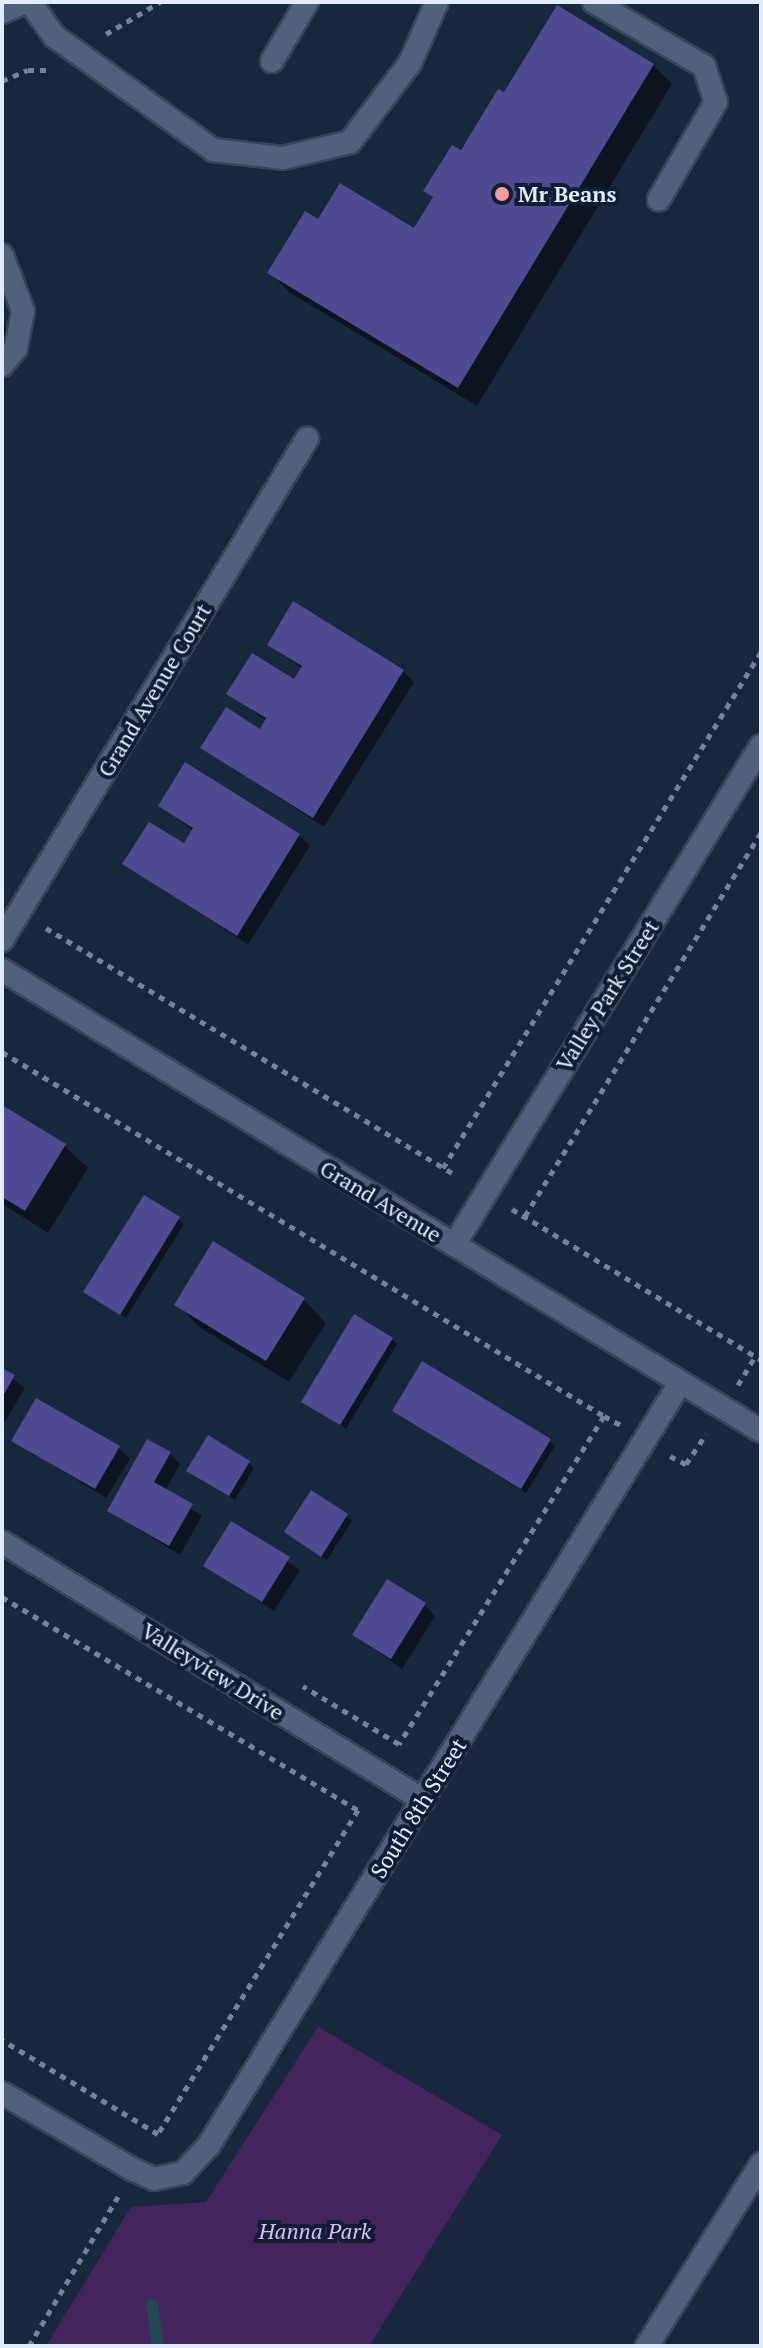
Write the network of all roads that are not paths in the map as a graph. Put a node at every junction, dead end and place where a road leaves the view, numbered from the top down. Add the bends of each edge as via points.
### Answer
1 (28, 2) edge
2 (307, 2) edge
3 (437, 2) edge
4 (594, 2) edge
5 (2, 12) edge
6 (272, 61) dead end
7 (659, 199) dead end
8 (2, 255) edge
9 (2, 365) edge
10 (307, 439) dead end
11 (761, 746) edge
12 (2, 940) edge
13 (2, 970) edge
14 (454, 1245) junction
15 (680, 1383) junction
16 (761, 1431) edge
17 (2, 1542) edge
18 (423, 1800) junction
19 (2, 2093) edge
20 (761, 2164) edge
21 (647, 2346) edge

1 - 3 street via 54,36 213,150 283,158 350,142 410,63
1 - 5 street
2 - 6 street
4 - 7 street via 704,66 716,102
8 - 9 street via 23,311 16,348
10 - 12 street, Grand Avenue Court
11 - 14 street, Valley Park Street
13 - 14 street, Grand Avenue
14 - 15 street, Grand Avenue
15 - 16 street, Grand Avenue
15 - 18 street, South 8th Street
17 - 18 street, Valleyview Drive
18 - 19 street, South 8th Street via 209,2145 183,2173 154,2179
20 - 21 street

